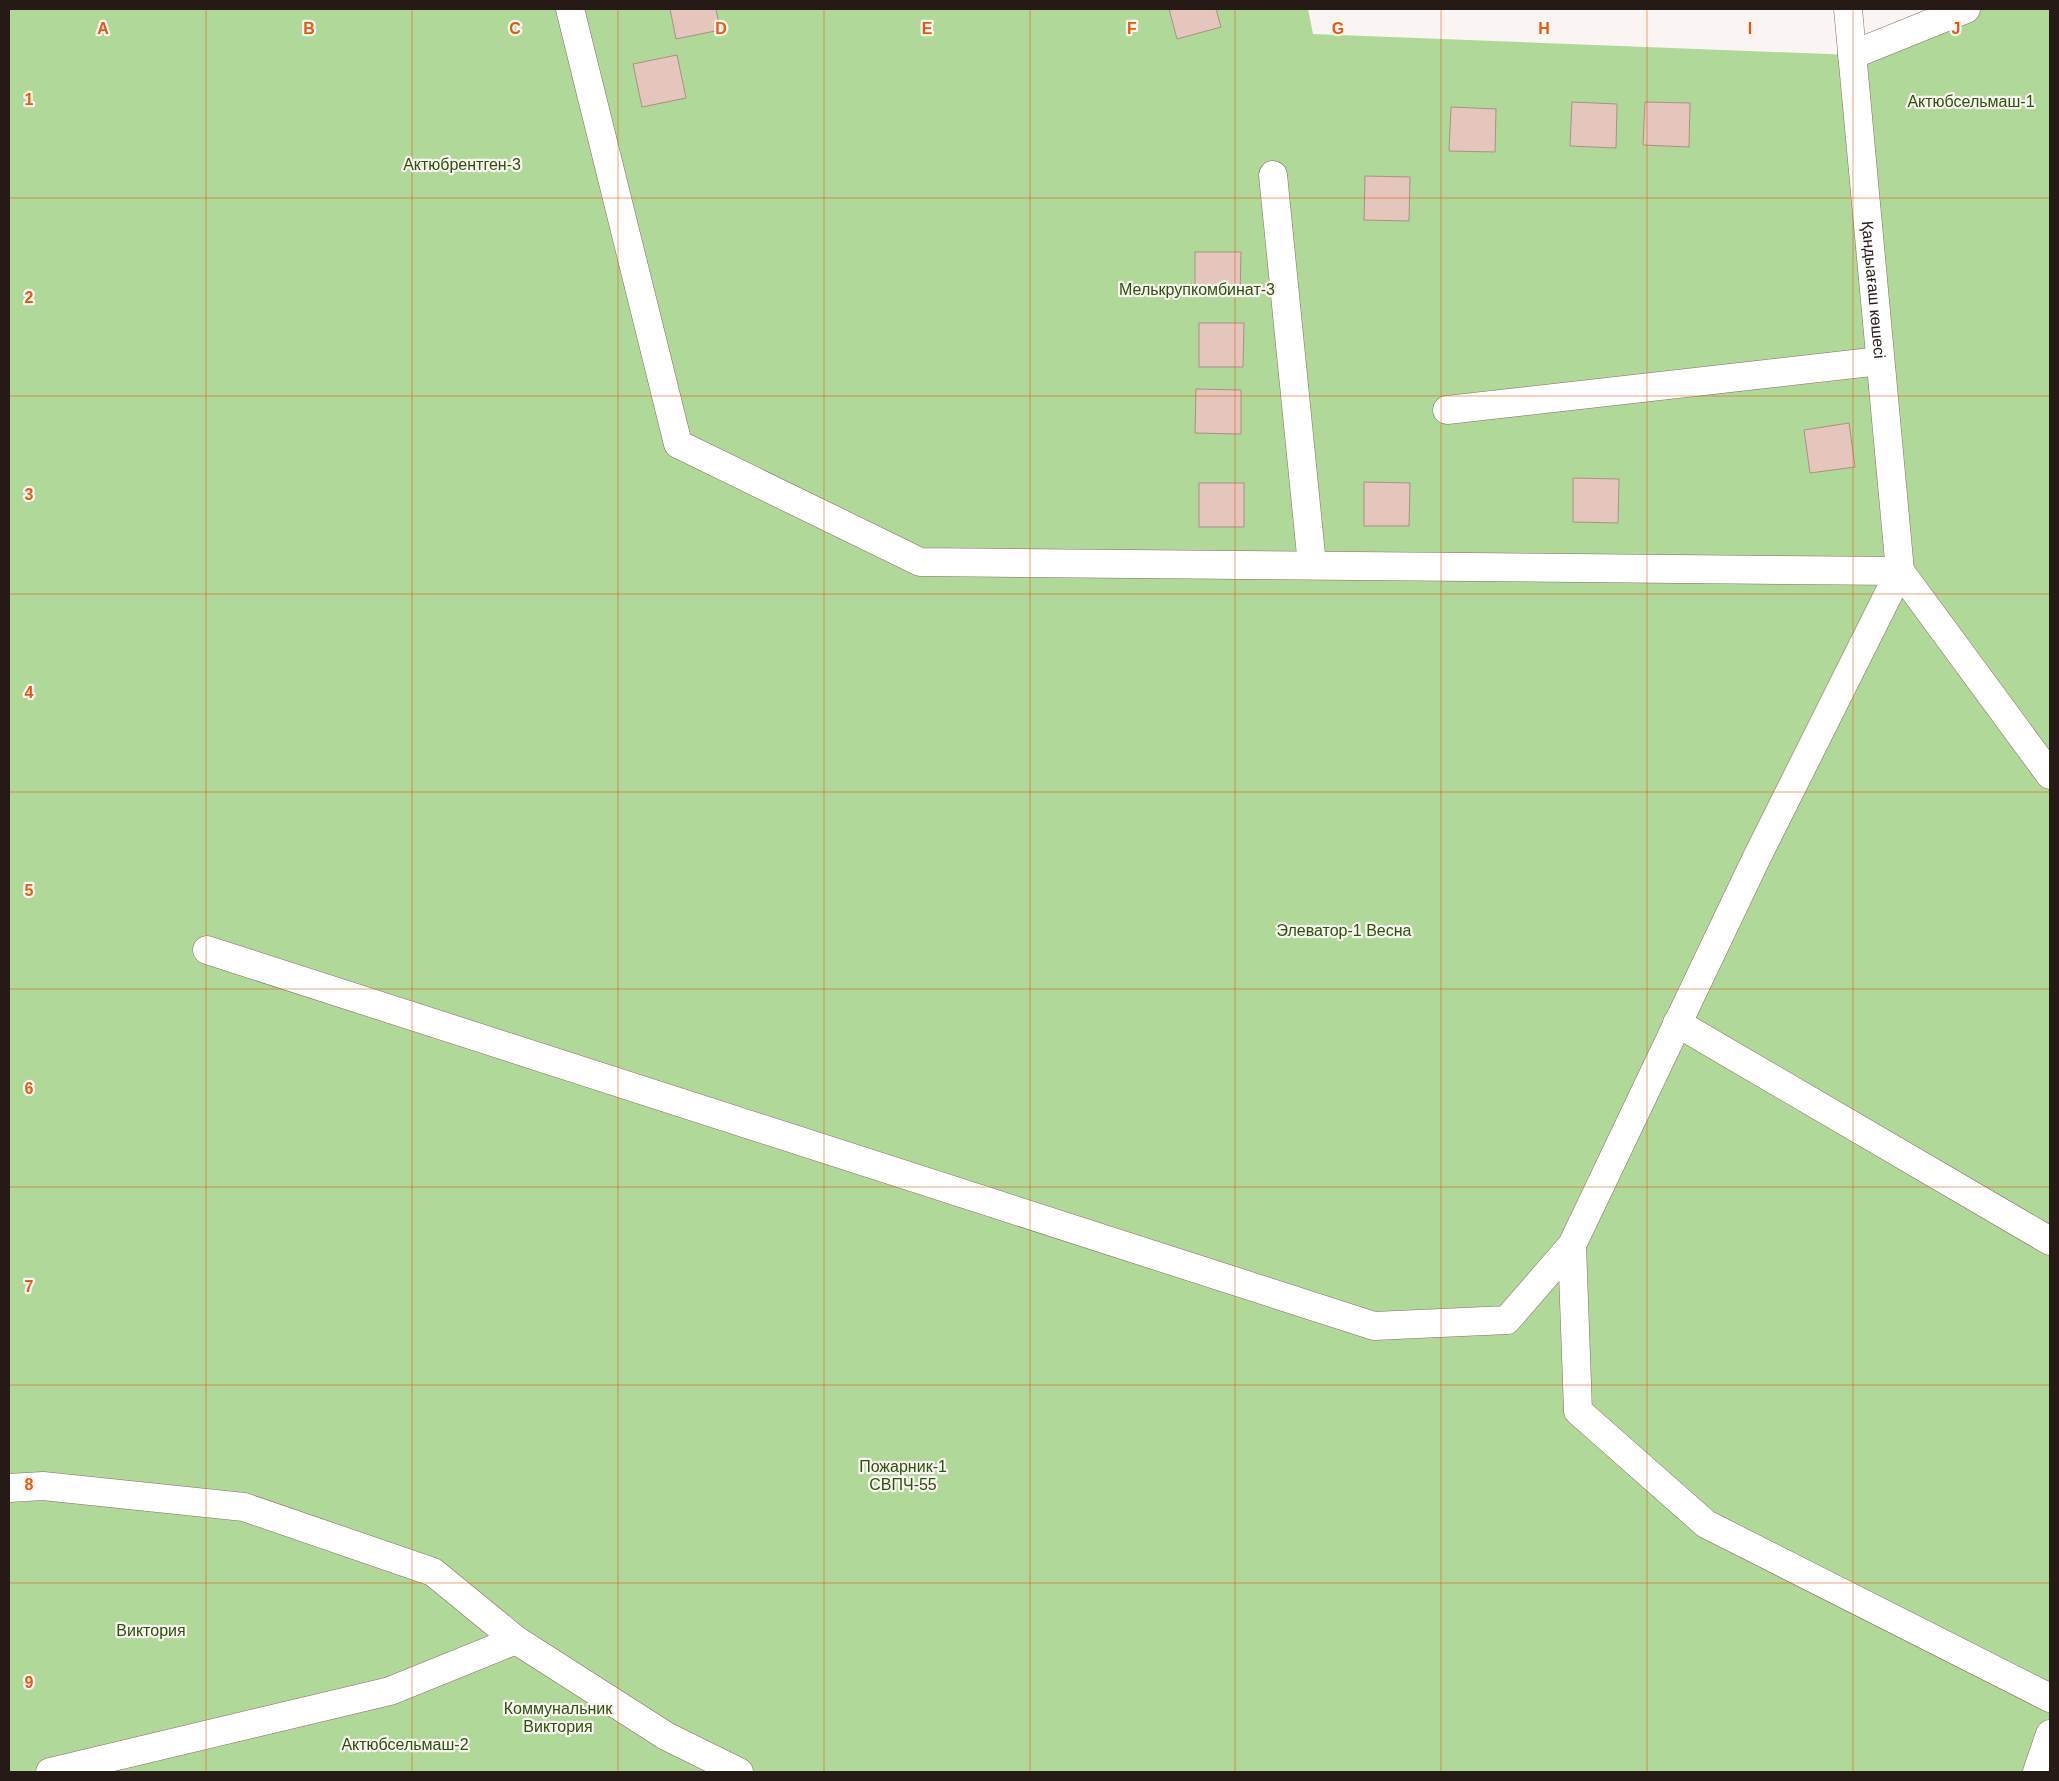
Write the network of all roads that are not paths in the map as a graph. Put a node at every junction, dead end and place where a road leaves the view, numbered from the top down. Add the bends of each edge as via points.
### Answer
1 (570, 9) edge
2 (1848, 9) edge
3 (1966, 9) edge
4 (1852, 55) junction
5 (1273, 175) dead end
6 (1880, 361) junction
7 (1447, 410) dead end
8 (1312, 565) junction
9 (1900, 571) junction
10 (2050, 775) edge
11 (207, 950) dead end
12 (1677, 1023) junction
13 (2050, 1241) edge
14 (1572, 1245) junction
15 (9, 1488) edge
16 (516, 1640) junction
17 (2050, 1698) edge
18 (2050, 1734) edge
19 (50, 1772) edge
20 (740, 1772) edge
21 (2037, 1772) edge

1 - 8 street via 678,444 920,562
2 - 4 street, Қандыағаш көшесі
3 - 4 street
4 - 6 street, Қандыағаш көшесі
5 - 8 street
6 - 7 street
6 - 9 street, Қандыағаш көшесі
8 - 9 street
9 - 10 street
9 - 12 street
11 - 14 street via 1374,1326 1507,1320
12 - 13 street
12 - 14 street
14 - 17 street via 1578,1411 1706,1524
15 - 16 street via 43,1486 244,1507 433,1572
16 - 19 street via 390,1691
16 - 20 street via 666,1736
18 - 21 street

